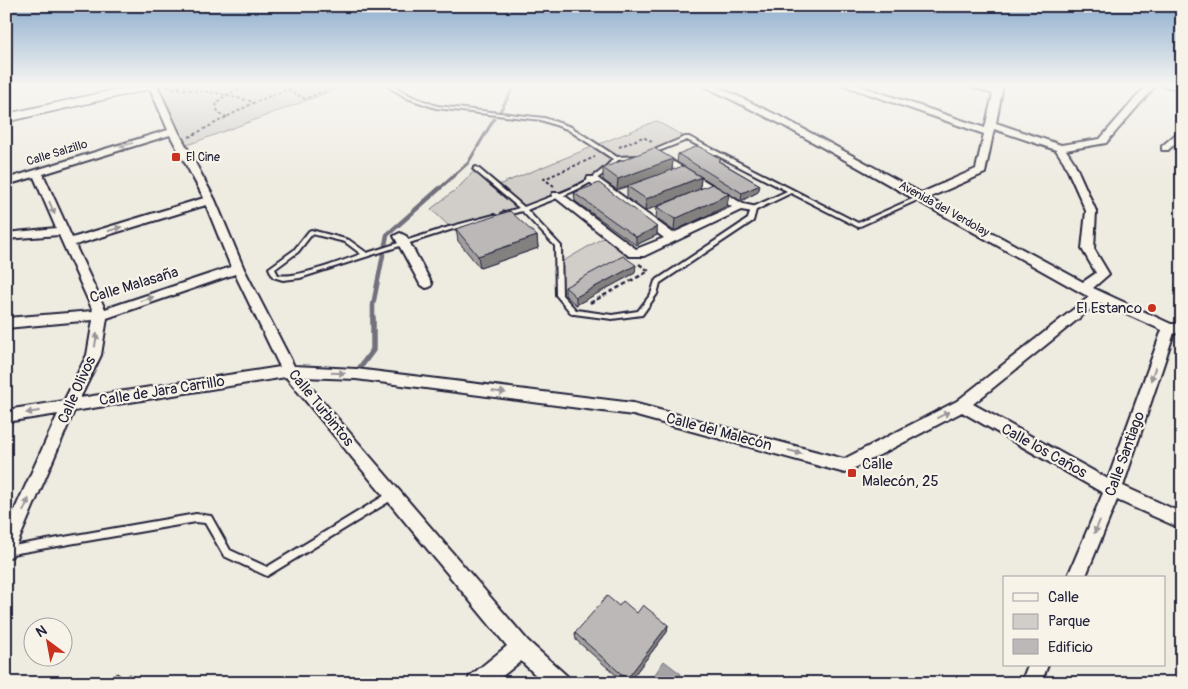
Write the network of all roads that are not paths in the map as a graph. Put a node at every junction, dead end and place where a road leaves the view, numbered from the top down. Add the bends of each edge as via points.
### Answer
1 (167, 117) edge
2 (520, 117) edge
3 (774, 117) edge
4 (953, 117) edge
5 (992, 117) edge
6 (1124, 117) edge
7 (989, 128) junction
8 (173, 131) junction
9 (1182, 132) edge
10 (1060, 148) junction
11 (1165, 148) dead end
12 (653, 152) junction
13 (616, 159) junction
14 (476, 169) dead end
15 (684, 171) junction
16 (37, 172) junction
17 (667, 177) edge
18 (592, 179) junction
19 (6, 182) edge
20 (792, 191) junction
21 (557, 195) junction
22 (921, 197) junction
23 (210, 200) junction
24 (740, 207) junction
25 (753, 208) junction
26 (523, 210) junction
27 (6, 236) edge
28 (65, 237) junction
29 (672, 238) junction
30 (403, 240) junction
31 (366, 255) junction
32 (238, 269) junction
33 (426, 284) dead end
34 (1084, 288) junction
35 (1098, 296) junction
36 (100, 315) junction
37 (6, 323) edge
38 (1175, 329) edge
39 (289, 371) junction
40 (962, 405) junction
41 (69, 406) junction
42 (6, 416) edge
43 (1113, 490) junction
44 (393, 495) junction
45 (1182, 521) edge
46 (6, 550) edge
47 (1077, 576) edge
48 (521, 648) junction
49 (1038, 666) edge
50 (477, 683) edge
51 (560, 683) edge
52 (1031, 683) edge

1 - 8 street, Calle Turbintos
2 - 13 lane via 542,119 569,128
3 - 22 street, Avenida del Verdolay
4 - 7 street
5 - 7 street
6 - 10 street via 1103,142
7 - 10 street
7 - 22 street via 981,171
8 -> 16 street, Calle Salzillo
8 - 23 street, Calle Turbintos
9 - 11 street
10 - 34 street via 1091,210 1088,249 1103,274
12 - 13 lane
12 - 15 street
12 - 20 lane via 687,138
13 - 18 lane via 611,167
14 - 26 lane
15 - 17 street
15 - 24 street via 706,191
16 - 19 street, Calle Salzillo
16 -> 28 street
18 - 21 lane
18 - 29 street via 650,216
20 - 22 lane via 858,225
20 - 25 lane
21 - 26 lane
21 - 29 street via 633,253 640,253
22 - 34 street, Avenida del Verdolay
28 -> 23 street
23 - 32 street, Calle Turbintos
24 - 25 street
24 - 29 street
25 - 26 lane via 751,220 656,282 654,294 640,313 612,317 574,312 559,295 558,246
26 - 30 lane
27 - 28 street
28 - 36 street
30 - 31 lane via 391,248
30 - 33 street
31 - 31 lane via 347,241 311,232 296,251 272,268 275,276 300,276
36 -> 32 street, Calle Malasaña
32 - 39 street, Calle Turbintos
34 - 35 street, Avenida del Verdolay
35 - 38 street, Avenida del Verdolay
35 - 40 street, Calle del Malecón
36 - 37 street, Calle Malasaña
41 -> 36 street, Calle Olivos via 94,355
38 -> 43 street, Calle Santiago
39 -> 40 street, Calle del Malecón via 356,374 633,409 845,466
39 - 41 street, Calle de Jara Carrillo
39 - 44 street, Calle Turbintos
40 - 43 street, Calle los Caños
41 -> 42 street, Calle de Jara Carrillo
46 -> 41 street, Calle Olivos
43 - 45 street, Calle los Caños
43 -> 47 street, Calle Santiago
44 - 46 lane via 267,572 227,553 208,519 196,518
44 - 48 street, Calle Turbintos
48 - 50 street
48 - 51 street, Calle Turbintos
49 - 52 street

